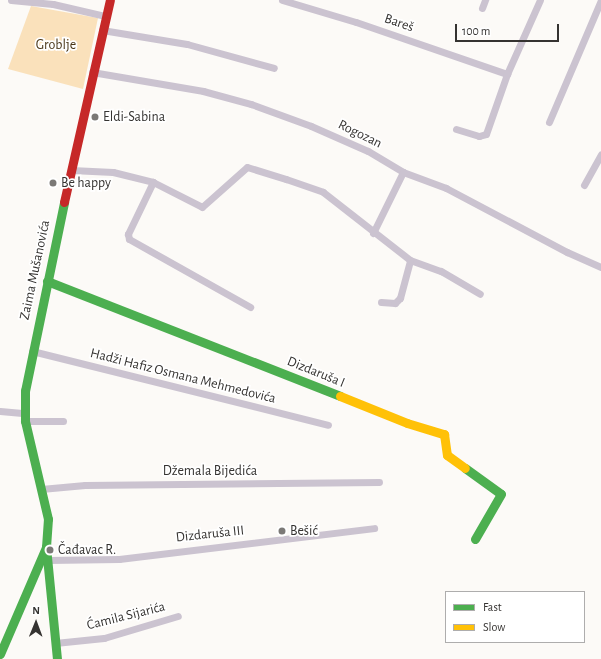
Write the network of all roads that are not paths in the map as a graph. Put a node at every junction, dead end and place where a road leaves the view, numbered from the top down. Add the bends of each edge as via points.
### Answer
1 (11, 0) edge
2 (110, 0) edge
3 (282, 0) edge
4 (485, 0) edge
5 (540, 0) edge
6 (601, 0) edge
7 (482, 8) dead end
8 (105, 16) junction
9 (102, 30) junction
10 (274, 68) dead end
11 (92, 72) junction
12 (507, 74) junction
13 (549, 122) dead end
14 (456, 129) dead end
15 (601, 154) edge
16 (71, 170) junction
17 (403, 172) junction
18 (153, 182) junction
19 (584, 184) dead end
20 (373, 232) junction
21 (410, 260) junction
22 (601, 267) edge
23 (47, 281) junction
24 (480, 294) dead end
25 (381, 302) dead end
26 (250, 307) dead end
27 (32, 351) junction
28 (0, 411) edge
29 (25, 417) junction
30 (63, 421) dead end
31 (328, 425) dead end
32 (379, 482) dead end
33 (41, 489) junction
34 (374, 528) dead end
35 (475, 539) dead end
36 (46, 547) junction
37 (48, 560) junction
38 (178, 616) dead end
39 (55, 643) junction
40 (0, 654) edge
41 (57, 659) edge

1 - 8 street via 52,4
2 - 8 street, Zaima Mušanovića
3 - 12 street, Bareš via 356,22
4 - 7 street
5 - 12 street
6 - 13 street
8 - 9 street, Zaima Mušanovića
9 - 10 street via 187,44
9 - 11 street, Zaima Mušanovića
11 - 16 street, Zaima Mušanovića
11 - 17 street, Rogozan via 150,80 250,104 312,126 368,151
12 - 14 street via 486,134 479,136
15 - 19 street
16 - 18 street via 113,172
16 - 23 street, Zaima Mušanovića
17 - 20 street
17 - 22 street, Rogozan via 446,188 566,252
18 - 20 street via 202,206 247,167 323,192
18 - 26 street via 128,234 129,239
20 - 21 street
21 - 24 street via 441,271
21 - 25 street via 400,298 395,303
23 - 27 street, Zaima Mušanovića
23 - 35 street, Dizdaruša I via 407,423 444,434 447,455 501,494
27 - 29 street, Zaima Mušanovića via 25,391
27 - 31 street, Hadži Hafiz Osmana Mehmedovića
28 - 29 street
29 - 30 street
29 - 33 street, Zaima Mušanovića
32 - 33 street, Džemala Bijedića via 93,485
33 - 36 street, Zaima Mušanovića via 48,519
34 - 37 street, Dizdaruša III via 119,559
36 - 37 street
36 - 40 street
37 - 39 street
38 - 39 street, Ćamila Sijarića via 104,638
39 - 41 street

